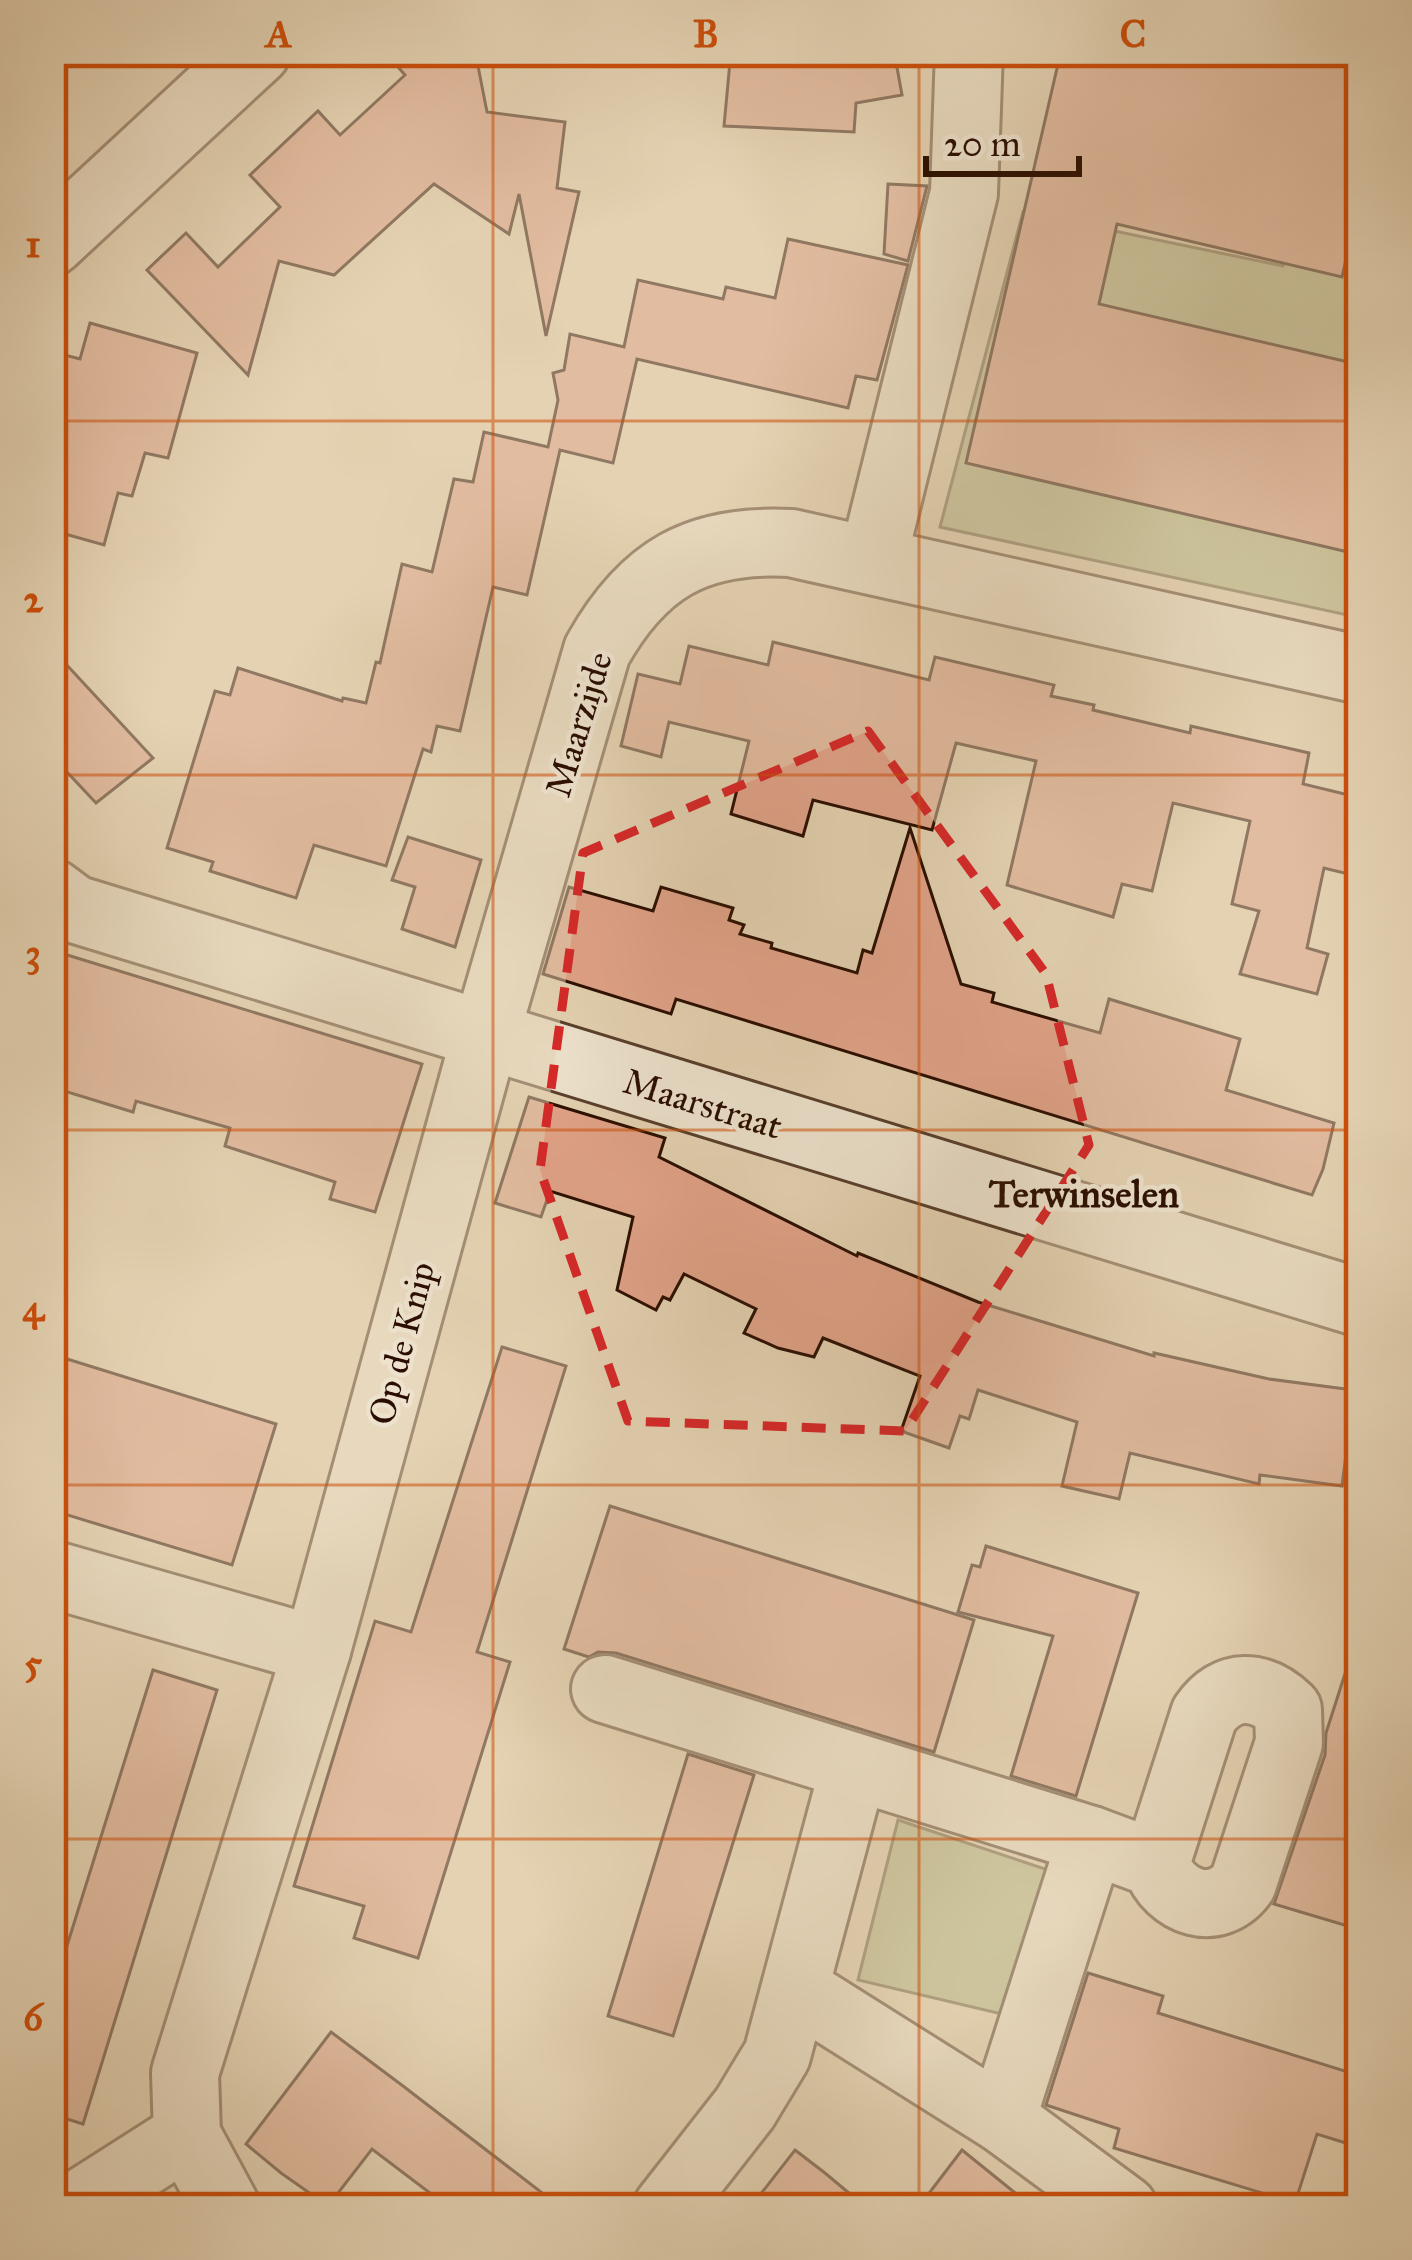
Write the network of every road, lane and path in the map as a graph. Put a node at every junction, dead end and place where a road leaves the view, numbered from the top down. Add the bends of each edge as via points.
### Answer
1 (257, 51) edge
2 (969, 51) edge
3 (51, 242) edge
4 (873, 559) junction
5 (1361, 670) edge
6 (51, 892) edge
7 (485, 1037) junction
8 (1361, 1303) edge
9 (51, 1574) edge
10 (317, 1650) junction
11 (604, 1689) dead end
12 (854, 1767) junction
13 (1091, 1840) junction
14 (1156, 1864) dead end
15 (796, 1990) junction
16 (1002, 2119) junction
17 (187, 2135) junction
18 (78, 2194) edge
19 (226, 2209) edge
20 (666, 2209) edge
21 (1124, 2209) edge

1 - 3 street
2 - 4 street via 964,193
4 - 5 street, Maarzijde
4 - 7 street, Maarzijde via 747,541 702,553 638,590 597,651
6 - 7 street, Maarstraat via 74,909
7 - 8 street, Maarstraat
7 - 10 street, Op de Knip
9 - 10 street
10 - 17 street, Op de Knip via 185,2073
11 - 12 street
12 - 13 street
12 - 15 street
13 - 14 street
13 - 16 street
15 - 16 street
15 - 20 street via 777,2055
16 - 21 street
17 - 18 street
17 - 19 street, Op de Knip

